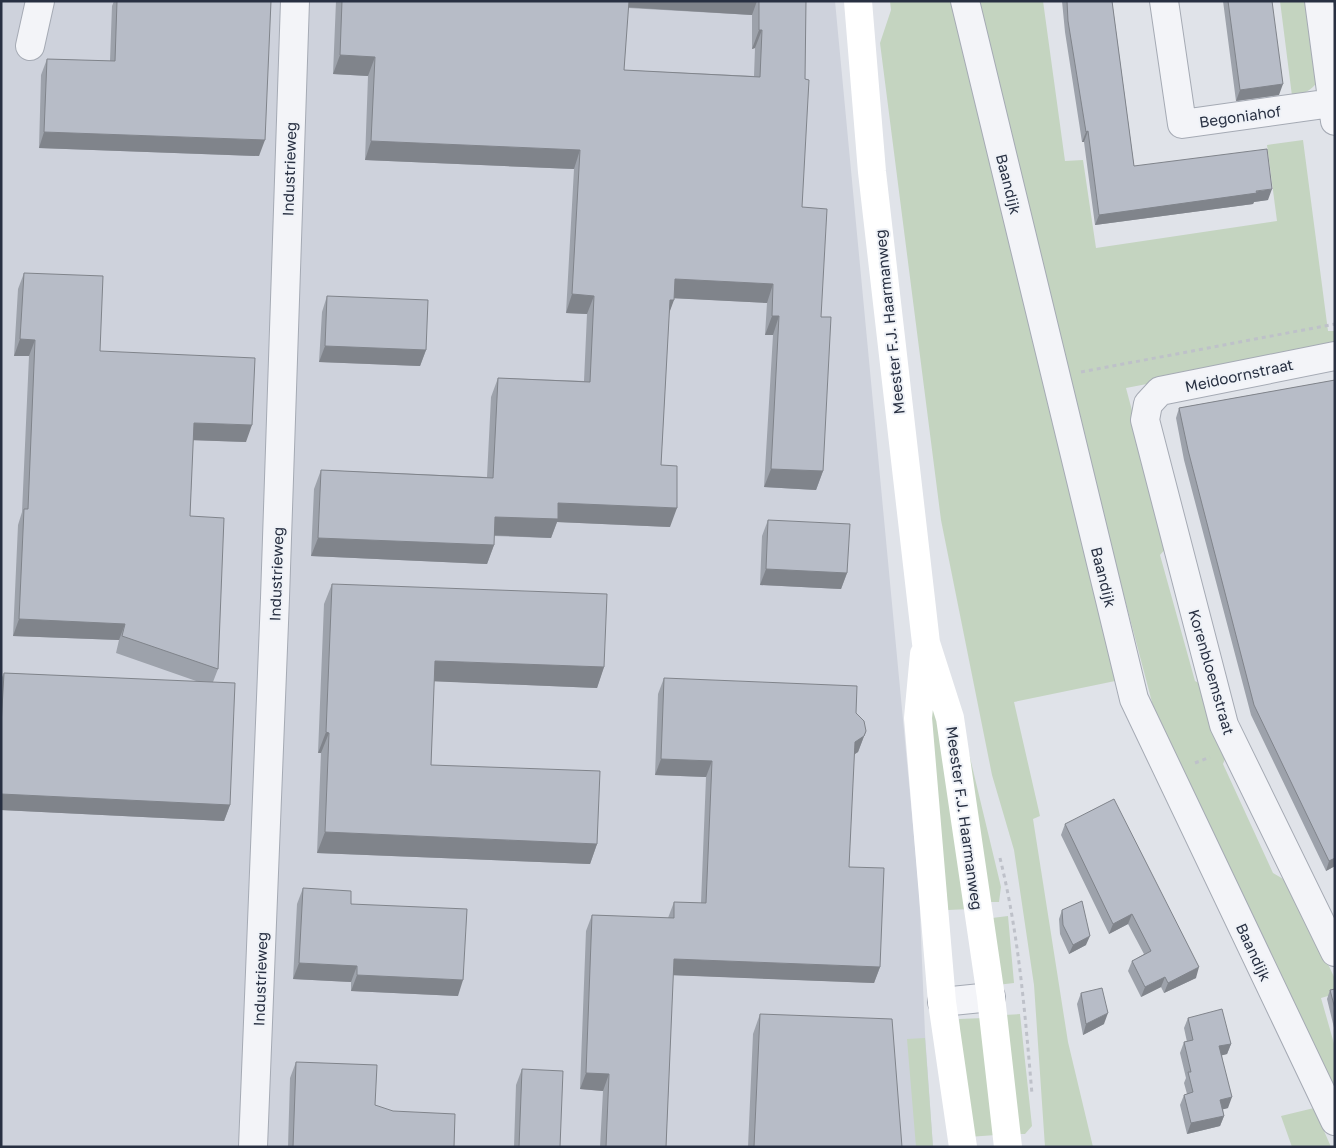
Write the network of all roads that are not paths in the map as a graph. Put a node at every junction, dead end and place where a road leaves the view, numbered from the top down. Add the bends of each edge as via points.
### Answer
1 (40, 1) edge
2 (295, 1) edge
3 (858, 1) edge
4 (965, 1) edge
5 (1164, 1) edge
6 (1319, 1) edge
7 (30, 46) dead end
8 (1333, 112) edge
9 (1335, 356) edge
10 (1148, 404) joint
11 (926, 643) junction
12 (1335, 952) edge
13 (991, 997) junction
14 (942, 1002) junction
15 (1335, 1122) edge
16 (253, 1147) edge
17 (962, 1147) edge
18 (1008, 1147) edge

1 - 7 street
2 - 16 street, Industrieweg
3 - 11 main road, Meester F.J. Haarmanweg via 872,172
4 - 15 street, Baandijk via 1134,699
5 - 8 street, Begoniahof via 1182,124
6 - 8 street
9 - 10 street, Meidoornstraat via 1160,391
10 - 12 street, Korenbloemstraat via 1145,420 1224,725
11 - 13 main road, Meester F.J. Haarmanweg via 950,718
11 - 14 main road, Meester F.J. Haarmanweg via 918,718
13 - 14 street
13 - 18 main road, Meester F.J. Haarmanweg
14 - 17 main road, Meester F.J. Haarmanweg

